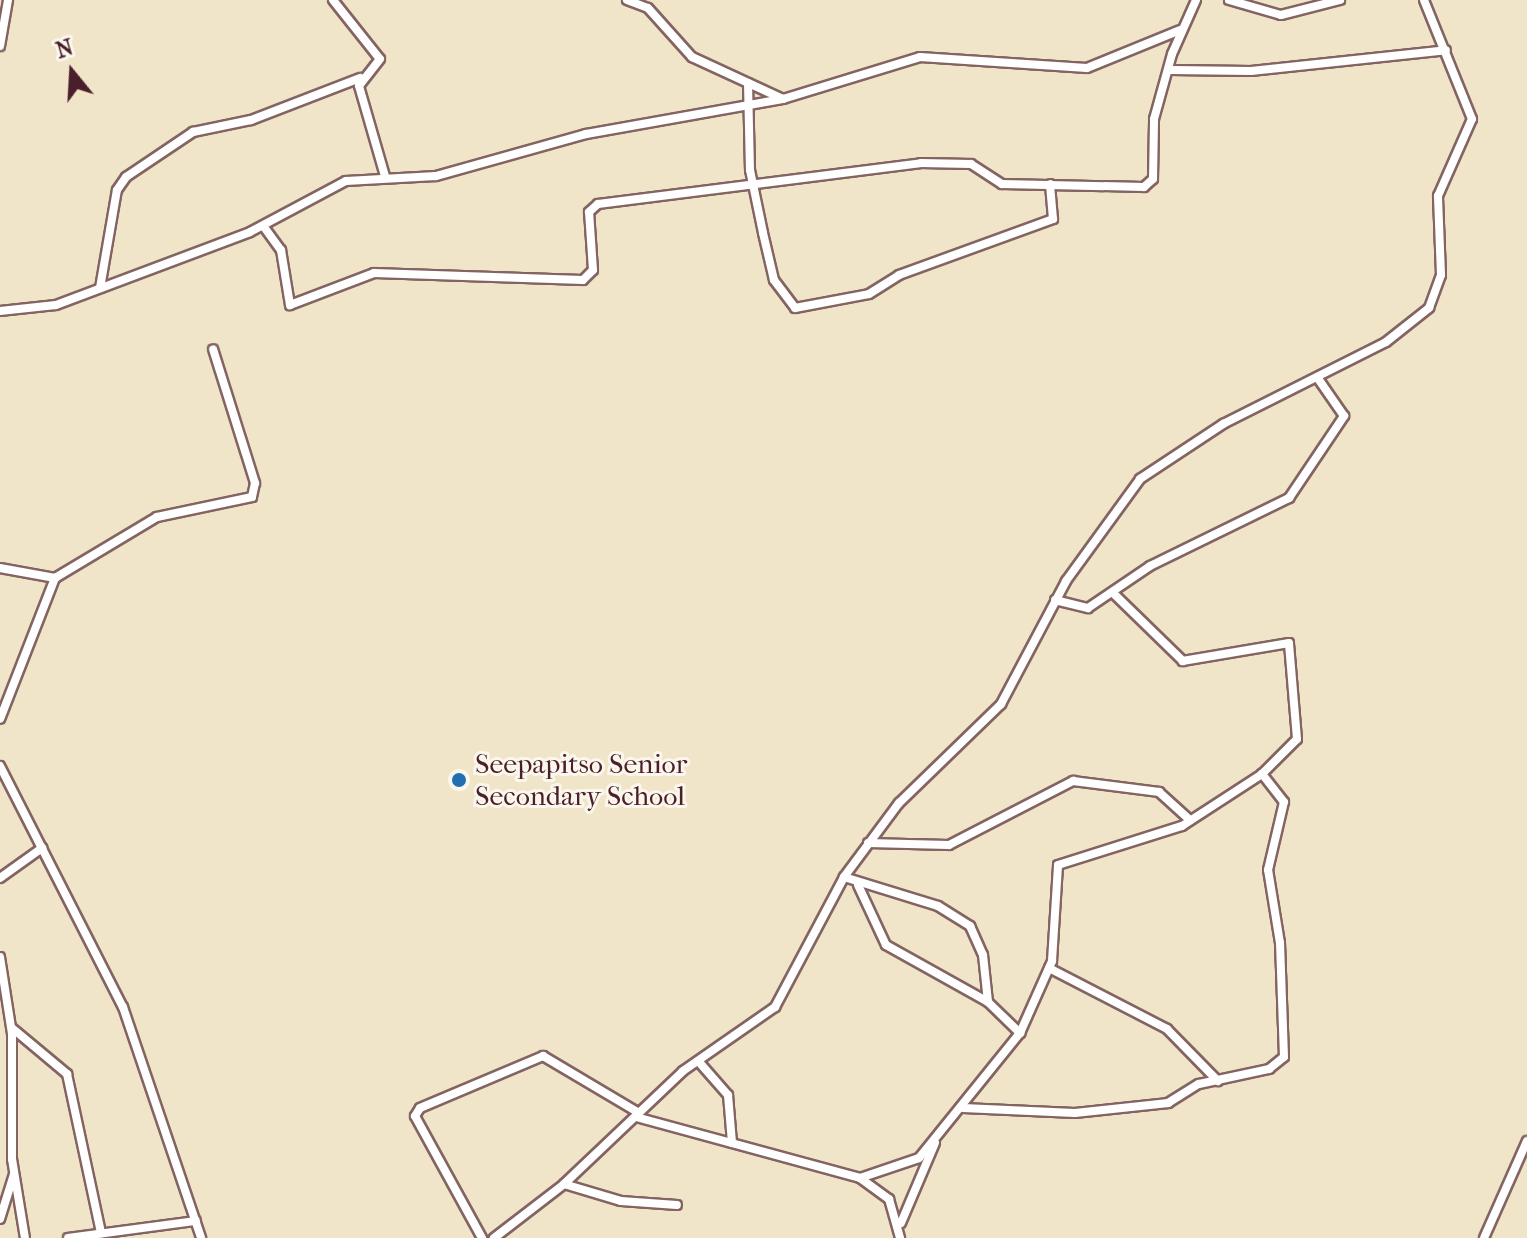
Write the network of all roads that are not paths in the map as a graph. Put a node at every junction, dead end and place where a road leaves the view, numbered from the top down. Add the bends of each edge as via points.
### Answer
1 (8, 0) edge
2 (333, 0) edge
3 (627, 0) edge
4 (1196, 0) edge
5 (1229, 0) edge
6 (1340, 0) edge
7 (1424, 0) edge
8 (1180, 30) junction
9 (0, 46) edge
10 (1446, 50) junction
11 (1171, 70) junction
12 (360, 78) junction
13 (748, 83) junction
14 (783, 99) junction
15 (750, 107) junction
16 (385, 176) junction
17 (1050, 184) junction
18 (754, 185) junction
19 (264, 227) junction
20 (100, 288) junction
21 (0, 311) edge
22 (213, 349) dead end
23 (1317, 377) junction
24 (0, 568) edge
25 (55, 578) junction
26 (1113, 593) junction
27 (1055, 600) junction
28 (0, 719) edge
29 (0, 766) edge
30 (1262, 774) junction
31 (1190, 820) junction
32 (868, 843) junction
33 (42, 848) junction
34 (844, 877) junction
35 (0, 878) edge
36 (858, 885) junction
37 (0, 957) edge
38 (1049, 968) junction
39 (988, 1002) junction
40 (12, 1028) junction
41 (1020, 1033) junction
42 (699, 1062) junction
43 (1218, 1081) junction
44 (963, 1108) junction
45 (637, 1115) junction
46 (938, 1137) junction
47 (1527, 1141) edge
48 (732, 1143) junction
49 (14, 1172) junction
50 (860, 1178) junction
51 (564, 1184) junction
52 (677, 1205) dead end
53 (0, 1219) edge
54 (196, 1221) junction
55 (901, 1223) junction
56 (101, 1233) junction
57 (498, 1237) edge
58 (25, 1238) edge
59 (68, 1238) edge
60 (201, 1238) edge
61 (482, 1238) edge
62 (900, 1238) edge
63 (1484, 1238) edge

1 - 9 street
2 - 12 street via 379,54 378,68
3 - 13 street via 648,8 692,57
4 - 8 street
5 - 6 street via 1281,15
7 - 10 street
8 - 11 street
8 - 14 street via 1087,68 920,57
10 - 11 street via 1251,71
10 - 23 street via 1472,119 1438,196 1435,296 1403,330
11 - 17 street via 1154,119 1149,185
12 - 16 street
12 - 20 street via 251,120 193,132 126,177 117,190
13 - 14 street
13 - 15 street
14 - 15 street
15 - 16 street via 586,134 436,176
15 - 18 street
16 - 19 street via 346,181
17 - 18 street via 990,181 971,164 955,163
17 - 18 street via 1053,219 899,275 869,294 808,309 795,308 774,280
18 - 19 street via 594,206 593,270 583,280 374,273 290,305 282,253
19 - 20 street
20 - 21 street via 56,305
22 - 25 street via 255,483 252,497 157,517
23 - 26 street via 1345,413 1297,489
23 - 27 street via 1151,468 1103,525
24 - 25 street
25 - 28 street
26 - 27 street via 1077,610
26 - 30 street via 1183,661 1289,643 1297,739
27 - 32 street via 1001,704 945,754
29 - 33 street
30 - 31 street
30 - 43 street via 1284,802 1268,870 1286,1044 1269,1069
31 - 32 street via 1149,788 1073,781 949,845
31 - 38 street via 1139,844 1058,865
32 - 34 street
33 - 35 street
33 - 54 street via 123,1007
34 - 36 street
34 - 42 street via 809,934 785,994
36 - 39 street via 886,945
36 - 39 street via 938,906 970,926 983,955
37 - 40 street
38 - 41 street
38 - 43 street via 1167,1029
39 - 41 street
40 - 49 street
40 - 56 street via 67,1074
41 - 44 street
42 - 45 street
42 - 48 street via 728,1095
43 - 44 street via 1168,1103 1091,1112
44 - 46 street
45 - 48 street
45 - 51 street
45 - 61 street via 543,1056 420,1108 415,1116
46 - 50 street via 904,1168
46 - 55 street
47 - 63 street
48 - 50 street
49 - 53 street
49 - 58 street
50 - 55 street via 885,1195
51 - 52 street via 621,1201
51 - 57 street
54 - 56 street
54 - 60 street
55 - 62 street
56 - 59 street

